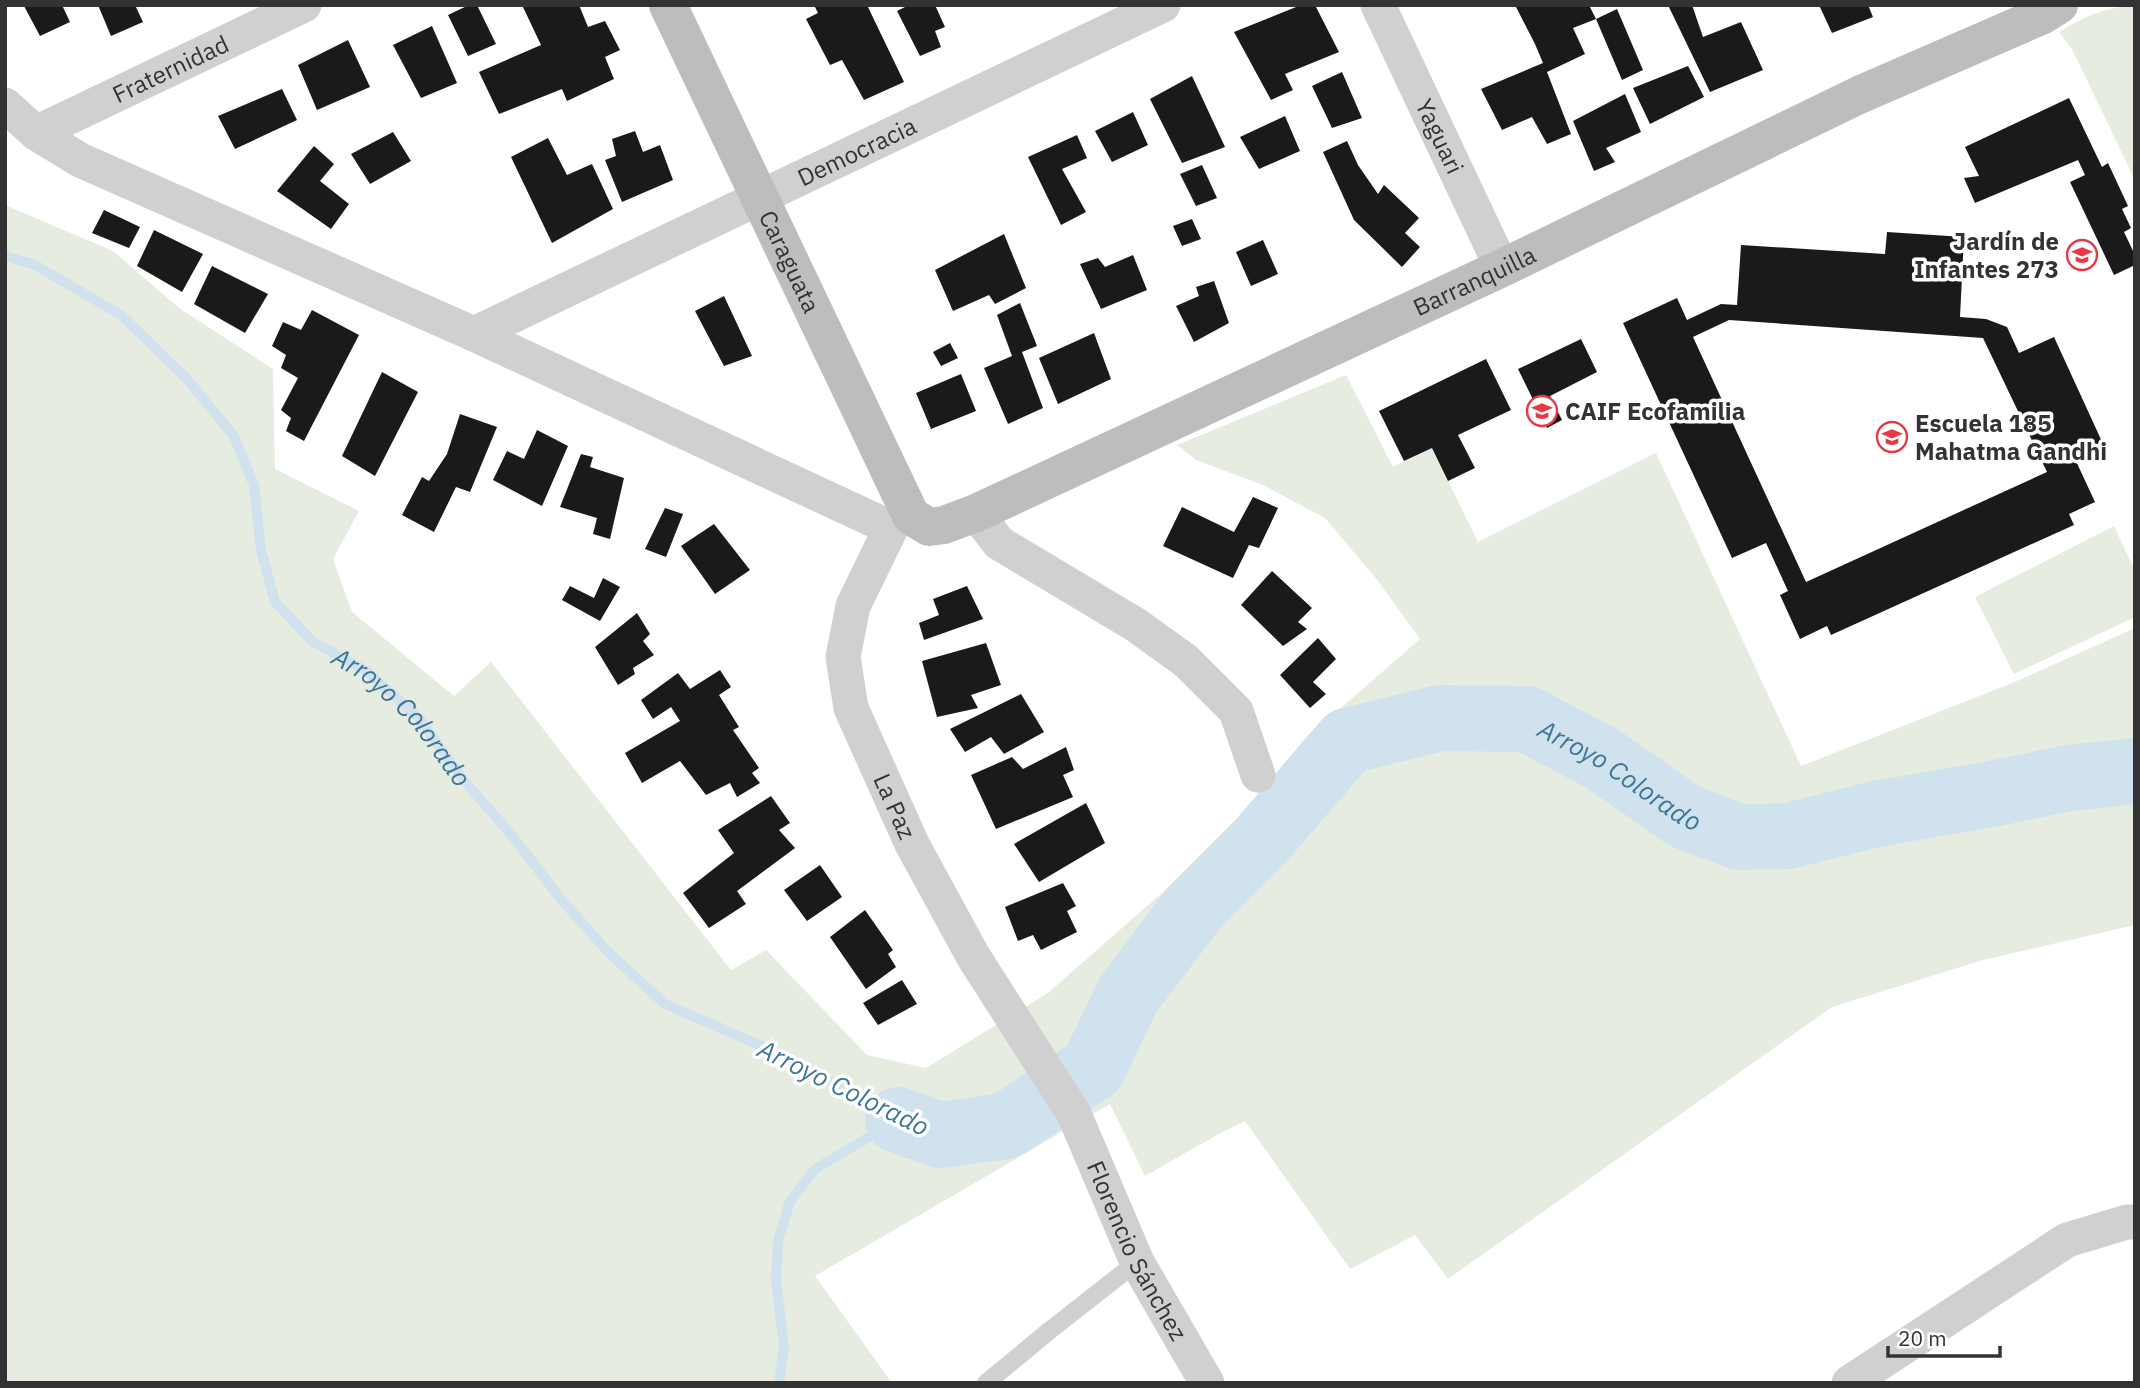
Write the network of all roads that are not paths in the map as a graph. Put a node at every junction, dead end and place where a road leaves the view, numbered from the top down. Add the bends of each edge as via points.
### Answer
1 (304, 5) edge
2 (668, 5) edge
3 (1163, 5) edge
4 (1378, 5) edge
5 (2059, 5) edge
6 (5, 105) edge
7 (36, 133) junction
8 (758, 199) junction
9 (1502, 268) junction
10 (474, 334) junction
11 (976, 513) junction
12 (901, 522) junction
13 (1258, 775) dead end
14 (1074, 1114) joint
15 (2135, 1222) edge
16 (1137, 1262) junction
17 (986, 1383) edge
18 (1207, 1383) edge
19 (1849, 1383) edge

1 - 7 street, Fraternidad
2 - 8 street, Caraguata
3 - 8 street, Democracia
4 - 9 street, Yaguari
5 - 9 street, Barranquilla via 1859,95
6 - 7 street
7 - 10 street via 80,160
8 - 10 street, Democracia
8 - 12 street, Caraguata
9 - 11 street, Barranquilla
10 - 12 street
11 - 12 street, Barranquilla via 929,527
11 - 13 street via 999,543 1136,625 1186,661 1236,711
12 - 14 street, La Paz via 853,606 843,657 851,708 912,844 973,956
14 - 16 street, Florencio Sánchez
15 - 19 street via 2067,1240
16 - 17 lane
16 - 18 street, Florencio Sánchez

